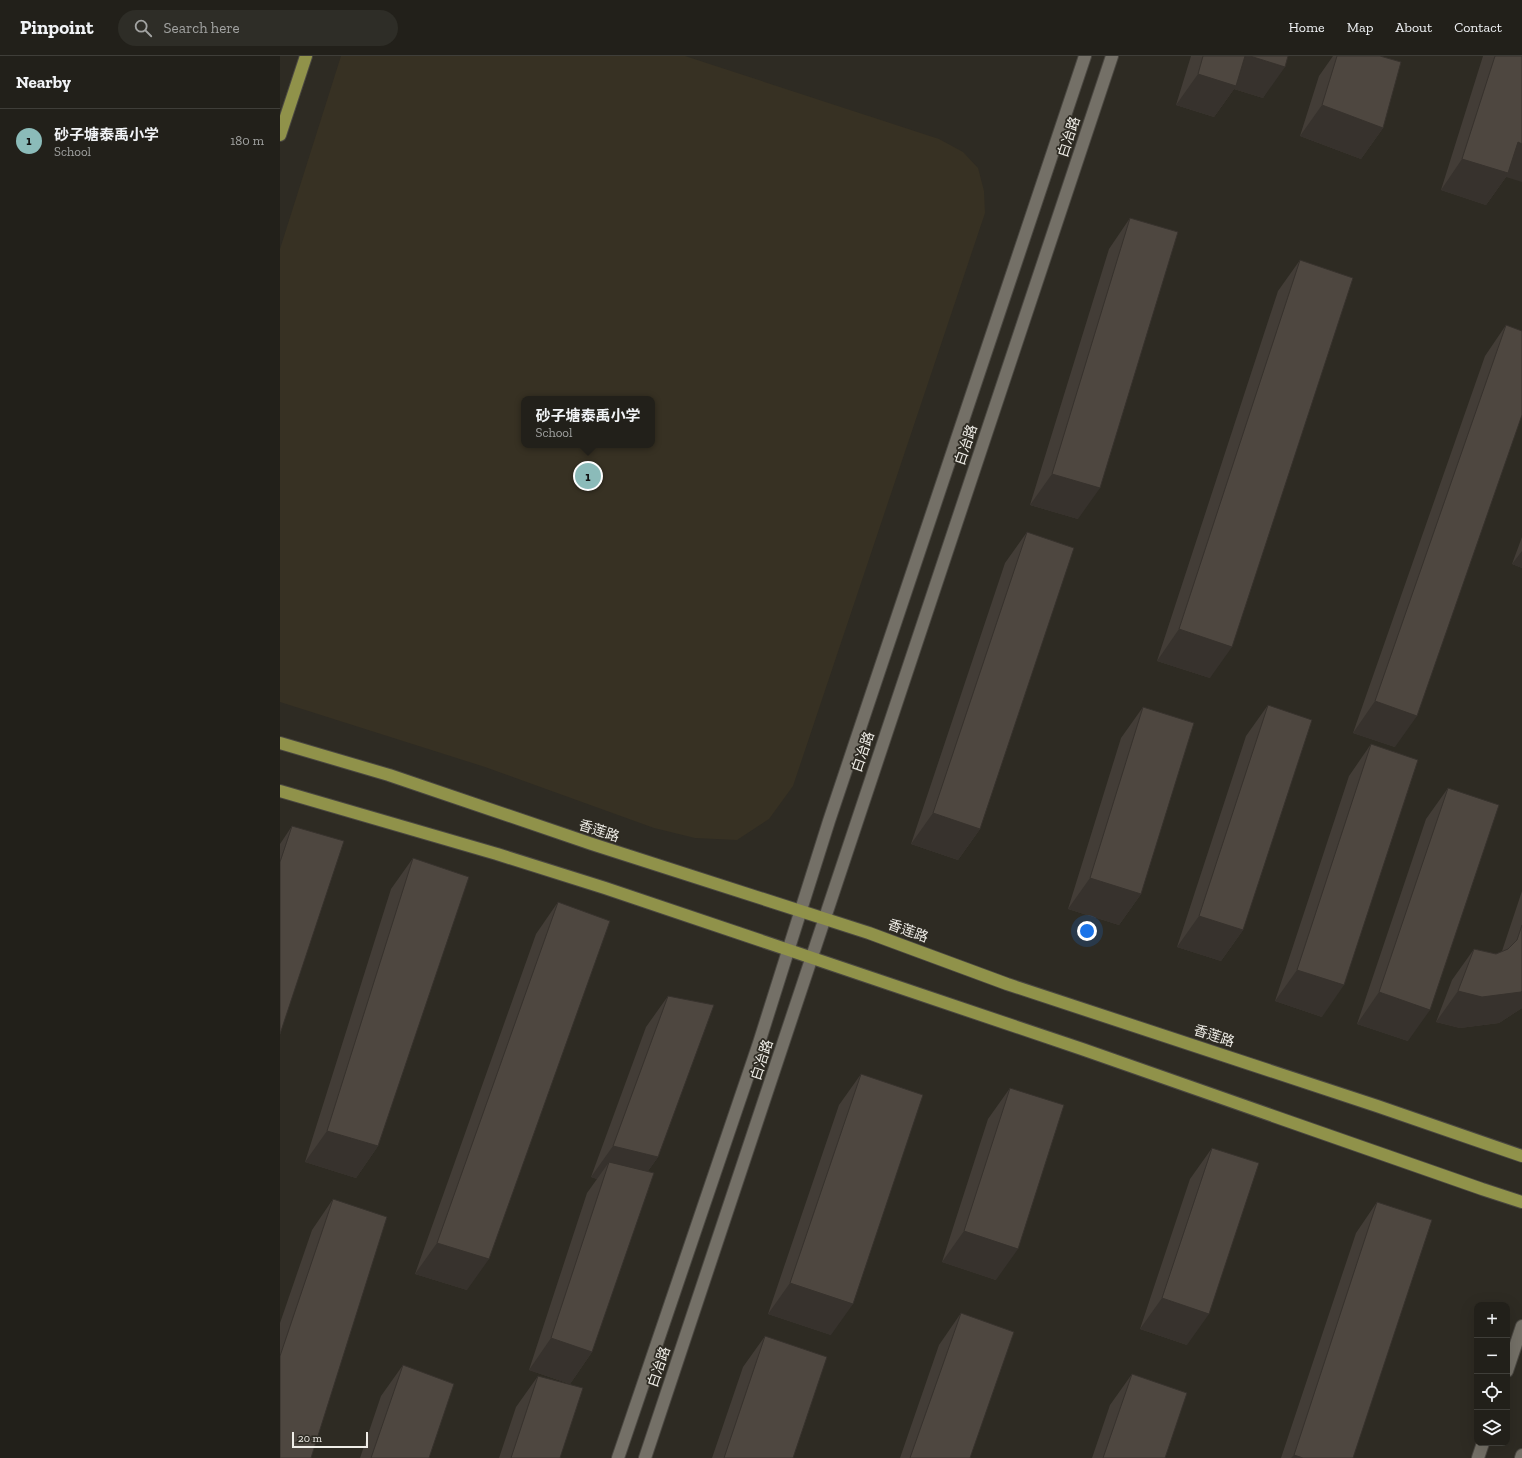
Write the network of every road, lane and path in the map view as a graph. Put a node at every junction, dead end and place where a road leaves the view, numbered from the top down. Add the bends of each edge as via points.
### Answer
1 (306, 56) edge
2 (1085, 56) edge
3 (1112, 56) edge
4 (280, 135) edge
5 (280, 743) edge
6 (280, 791) edge
7 (800, 911) junction
8 (824, 919) junction
9 (788, 950) junction
10 (812, 958) junction
11 (1522, 1156) edge
12 (1522, 1202) edge
13 (1522, 1326) edge
14 (1510, 1362) edge
15 (1482, 1446) edge
16 (1522, 1455) edge
17 (618, 1458) edge
18 (645, 1458) edge
19 (1478, 1458) edge
20 (1521, 1458) edge

1 - 4 main road
2 - 7 street, 白冶路
3 - 8 street, 白冶路
5 - 7 main road, 香莲路 via 389,776
6 - 9 main road via 497,854
7 - 8 main road, 香莲路
7 - 9 street, 白冶路
8 - 10 street, 白冶路
8 - 11 main road, 香莲路 via 1007,984
9 - 10 main road
9 - 17 street, 白冶路 via 759,1043
10 - 12 main road
10 - 18 street, 白冶路
13 - 14 street
15 - 19 street
16 - 20 street

